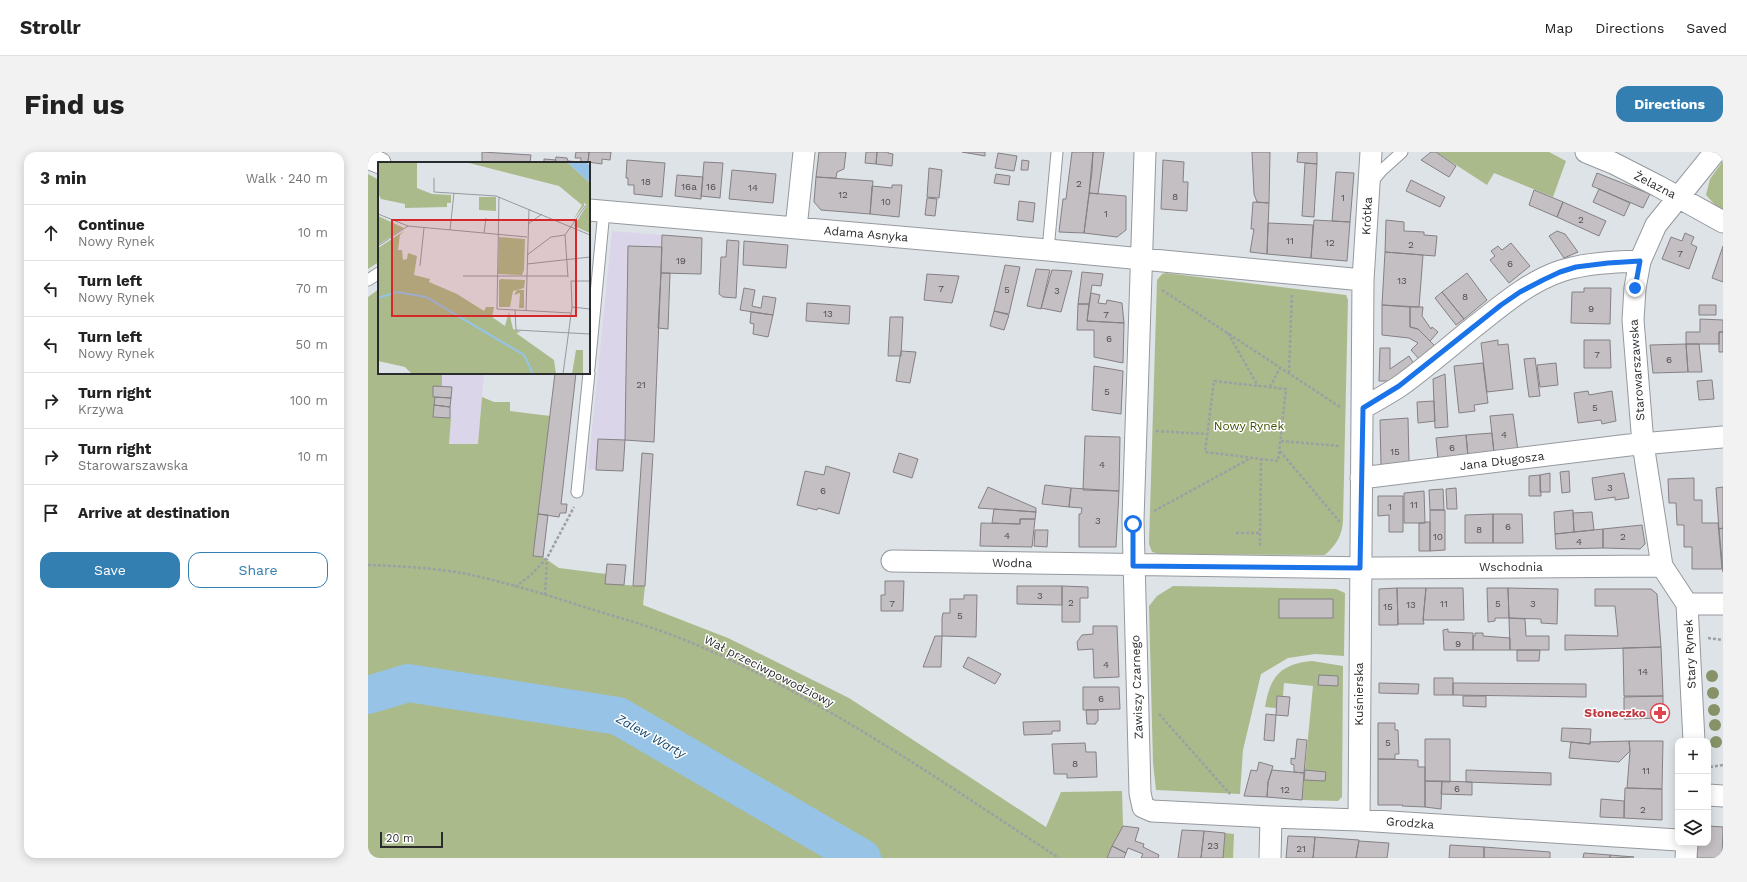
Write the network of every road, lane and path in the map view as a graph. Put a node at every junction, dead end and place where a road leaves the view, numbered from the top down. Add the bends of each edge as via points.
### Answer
1 (804, 152) edge
2 (1057, 152) edge
3 (1145, 152) edge
4 (1371, 152) edge
5 (1402, 152) edge
6 (1586, 152) edge
7 (1714, 152) edge
8 (368, 158) edge
9 (378, 162) edge
10 (1369, 185) junction
11 (1679, 197) junction
12 (597, 211) edge
13 (1723, 222) edge
14 (796, 228) junction
15 (1048, 250) junction
16 (1143, 258) junction
17 (1640, 261) junction
18 (378, 274) edge
19 (368, 280) edge
20 (1363, 280) junction
21 (1157, 287) dead end
22 (1293, 289) dead end
23 (1227, 333) junction
24 (590, 348) edge
25 (1280, 368) junction
26 (589, 374) edge
27 (1289, 374) junction
28 (1258, 386) junction
29 (1270, 387) junction
30 (1354, 409) junction
31 (1152, 430) dead end
32 (1207, 434) junction
33 (1723, 437) edge
34 (1280, 441) junction
35 (1643, 444) junction
36 (1345, 446) dead end
37 (1279, 451) junction
38 (1251, 458) junction
39 (1261, 459) junction
40 (1361, 478) junction
41 (577, 492) joint
42 (1150, 514) dead end
43 (1339, 527) dead end
44 (1236, 533) dead end
45 (1260, 533) junction
46 (1260, 548) dead end
47 (547, 558) junction
48 (892, 561) dead end
49 (368, 565) edge
50 (1133, 566) junction
51 (1662, 566) junction
52 (1360, 568) junction
53 (515, 587) junction
54 (545, 595) junction
55 (1687, 604) junction
56 (1723, 604) edge
57 (1704, 638) dead end
58 (1723, 640) edge
59 (1154, 709) dead end
60 (1694, 738) edge
61 (1723, 765) edge
62 (1711, 767) edge
63 (1711, 795) edge
64 (1232, 796) dead end
65 (1723, 796) edge
66 (1143, 808) joint
67 (1271, 817) junction
68 (1358, 820) junction
69 (1675, 840) edge
70 (1687, 846) edge
71 (1060, 858) edge
72 (1270, 858) edge
73 (1686, 858) edge

1 - 14 street
2 - 15 lane
3 - 16 street
4 - 10 street, Krótka
5 - 10 lane via 1380,171
6 - 11 street, Żelazna
7 - 11 street, Starowarszawska
8 - 9 street
10 - 20 street, Krótka
11 - 13 street, Żelazna
11 - 17 street, Starowarszawska via 1656,225
12 - 14 street, Adama Asnyka
12 - 24 lane
14 - 15 street, Adama Asnyka
15 - 16 street, Adama Asnyka
16 - 20 street
16 - 50 street
17 - 30 street via 1576,267 1543,280 1501,305 1399,386
17 - 35 street, Starowarszawska via 1633,320
18 - 19 lane
20 - 30 street
21 - 23 path
22 - 27 path
23 - 25 path
23 - 28 path
25 - 27 path
25 - 29 path
26 - 41 lane
27 - 30 path
28 - 29 path
28 - 32 path via 1214,381
29 - 34 path via 1286,390
30 - 40 street
31 - 32 path
32 - 38 path via 1205,452
33 - 35 street, Jana Długosza
34 - 36 path
34 - 37 path
35 - 40 street, Jana Długosza
35 - 51 street, Starowarszawska
37 - 39 path via 1278,461
37 - 43 path via 1339,521
38 - 39 path
38 - 42 path
39 - 45 path
40 - 52 street
41 - 47 path via 573,511
44 - 45 path
45 - 46 path
47 - 53 path
47 - 54 path
48 - 50 street, Wodna
49 - 53 path, Wał przeciwpowodziowy via 466,574
50 - 52 street
50 - 66 street, Zawiszy Czarnego via 1140,793
51 - 52 street, Wschodnia
51 - 55 street, Starowarszawska
52 - 68 street, Kuśnierska
53 - 54 path, Wał przeciwpowodziowy
54 - 71 path, Wał przeciwpowodziowy via 682,639 737,662 816,703
55 - 56 street, Stary Rynek
55 - 60 street, Stary Rynek
57 - 58 path
59 - 64 path
61 - 62 path
63 - 65 street
66 - 67 street, Grodzka via 1152,811
67 - 68 street, Grodzka
67 - 72 street
68 - 69 street, Grodzka
70 - 73 street

